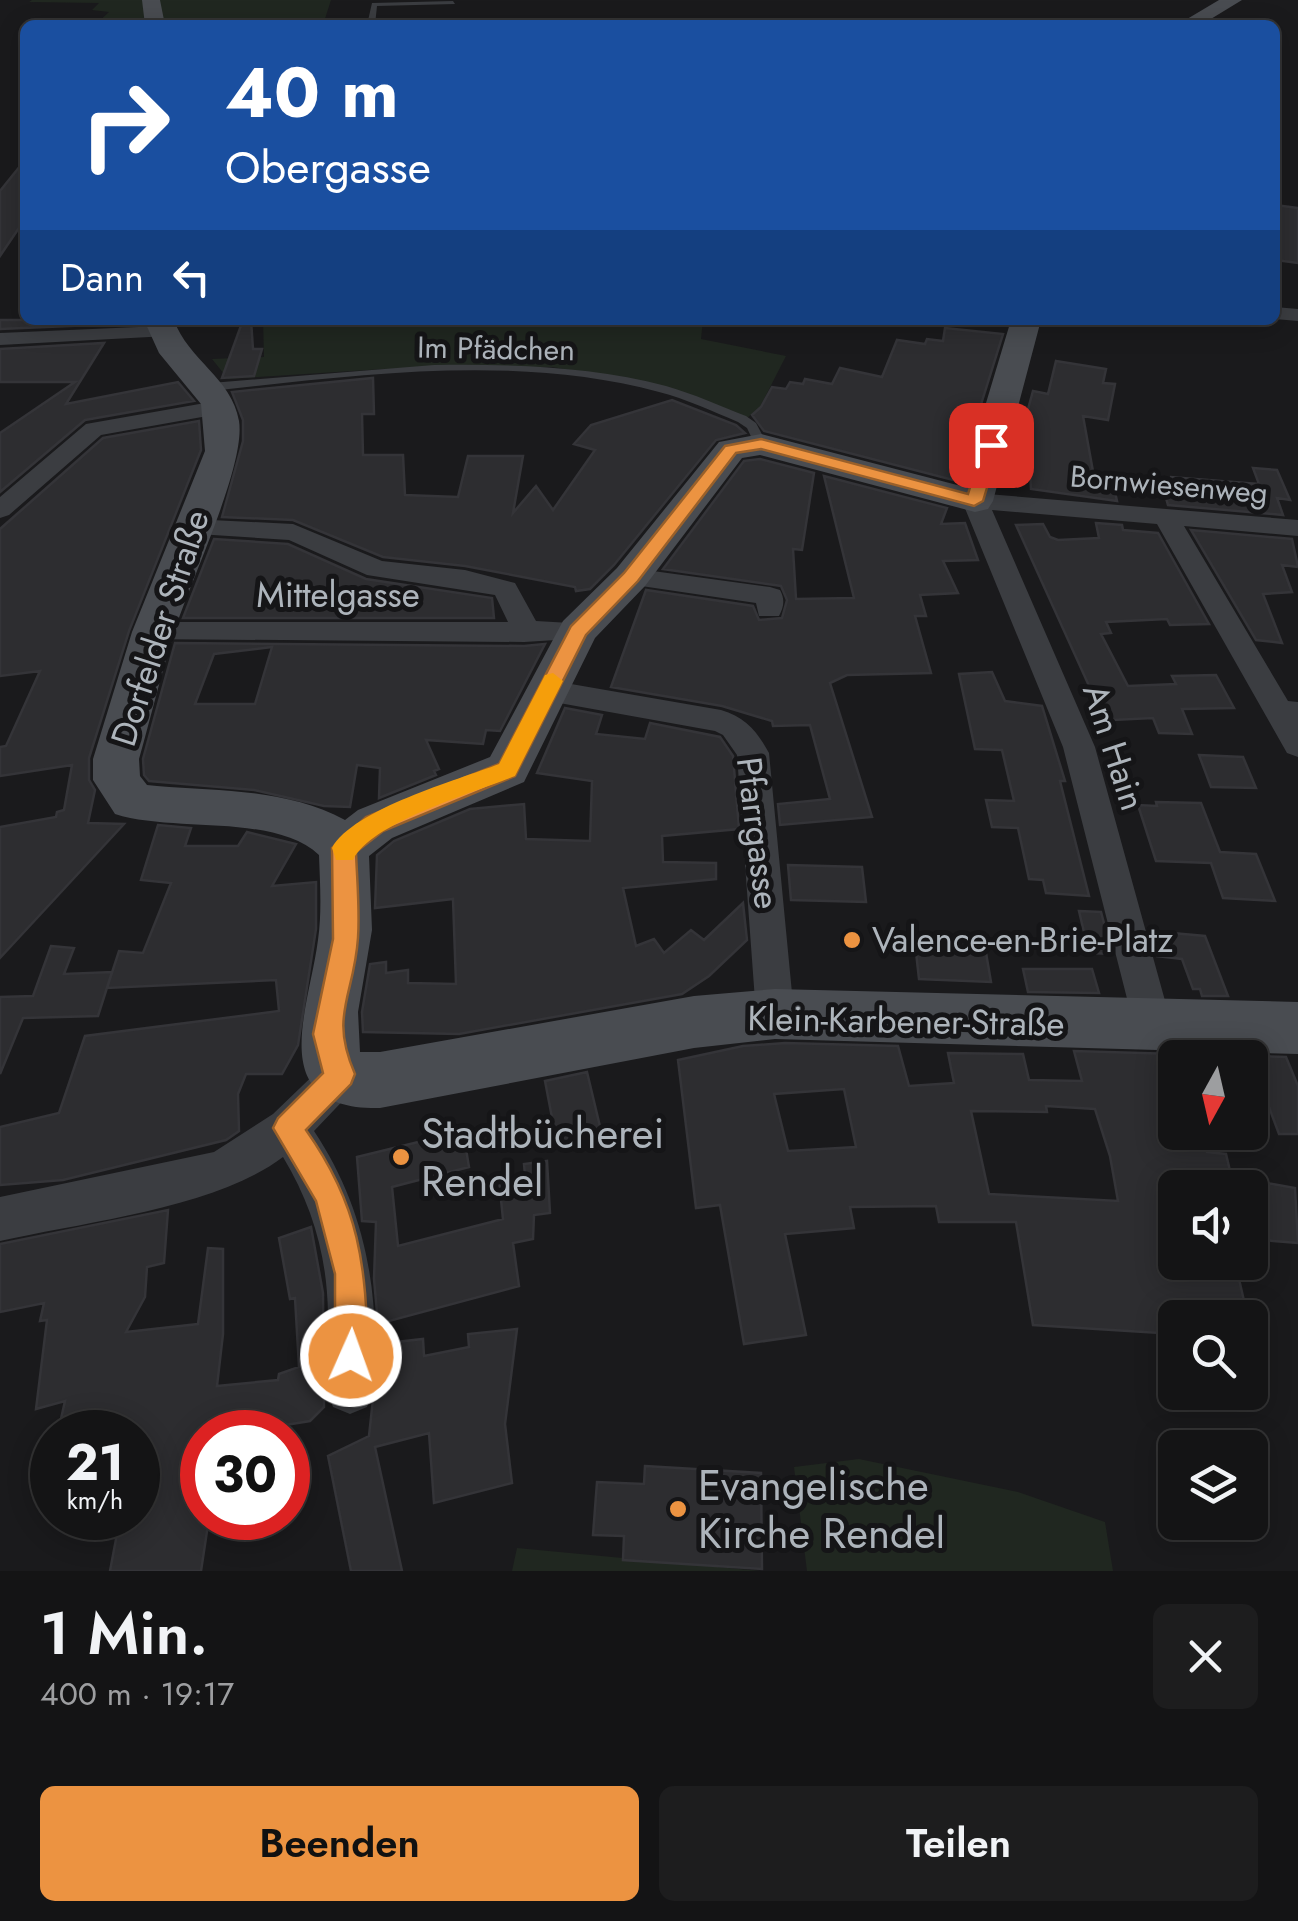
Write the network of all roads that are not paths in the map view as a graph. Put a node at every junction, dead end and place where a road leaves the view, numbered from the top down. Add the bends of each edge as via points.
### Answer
1 (1233, 0) edge
2 (374, 2) edge
3 (453, 2) edge
4 (1196, 20) edge
5 (1025, 325) edge
6 (160, 326) edge
7 (0, 339) edge
8 (216, 397) junction
9 (761, 444) junction
10 (974, 501) junction
11 (0, 510) edge
12 (1166, 518) junction
13 (192, 527) junction
14 (1298, 528) edge
15 (631, 577) junction
16 (769, 608) dead end
17 (578, 631) junction
18 (153, 632) junction
19 (524, 632) junction
20 (548, 691) junction
21 (1289, 712) edge
22 (1298, 745) edge
23 (344, 848) junction
24 (776, 1014) junction
25 (1153, 1026) junction
26 (1298, 1028) edge
27 (341, 1074) junction
28 (288, 1128) junction
29 (0, 1219) edge
30 (350, 1390) dead end

1 - 4 main road
2 - 3 lane
5 - 10 main road
6 - 7 street
6 - 8 main road
8 - 9 lane, Im Pfädchen via 384,372 546,368 672,392 742,419
8 - 11 street via 94,429
8 - 13 main road, Dorfelder Straße via 222,450
9 - 10 main road
9 - 15 main road via 731,449
10 - 12 street, Bornwiesenweg
10 - 25 street, Am Hain via 1079,747
12 - 14 street, Bornwiesenweg
12 - 21 street
13 - 18 main road, Dorfelder Straße
13 - 19 street via 293,532 376,569 506,589
15 - 16 street via 770,596
15 - 17 main road
17 - 19 street, Mittelgasse
17 - 20 main road
18 - 19 street, Mittelgasse
18 - 23 main road, Dorfelder Straße via 116,758 122,792 154,806 290,817 322,826
20 - 23 main road via 507,770 374,824
20 - 24 street, Pfarrgasse via 720,720 744,737 752,754
21 - 22 street
23 - 27 main road via 346,939 327,1034
24 - 25 main road, Klein-Karbener-Straße
24 - 27 main road, Klein-Karbener-Straße via 694,1022 380,1080
25 - 26 main road, Klein-Karbener-Straße
27 - 28 street
28 - 29 street via 216,1172
28 - 30 street via 331,1198 350,1274

